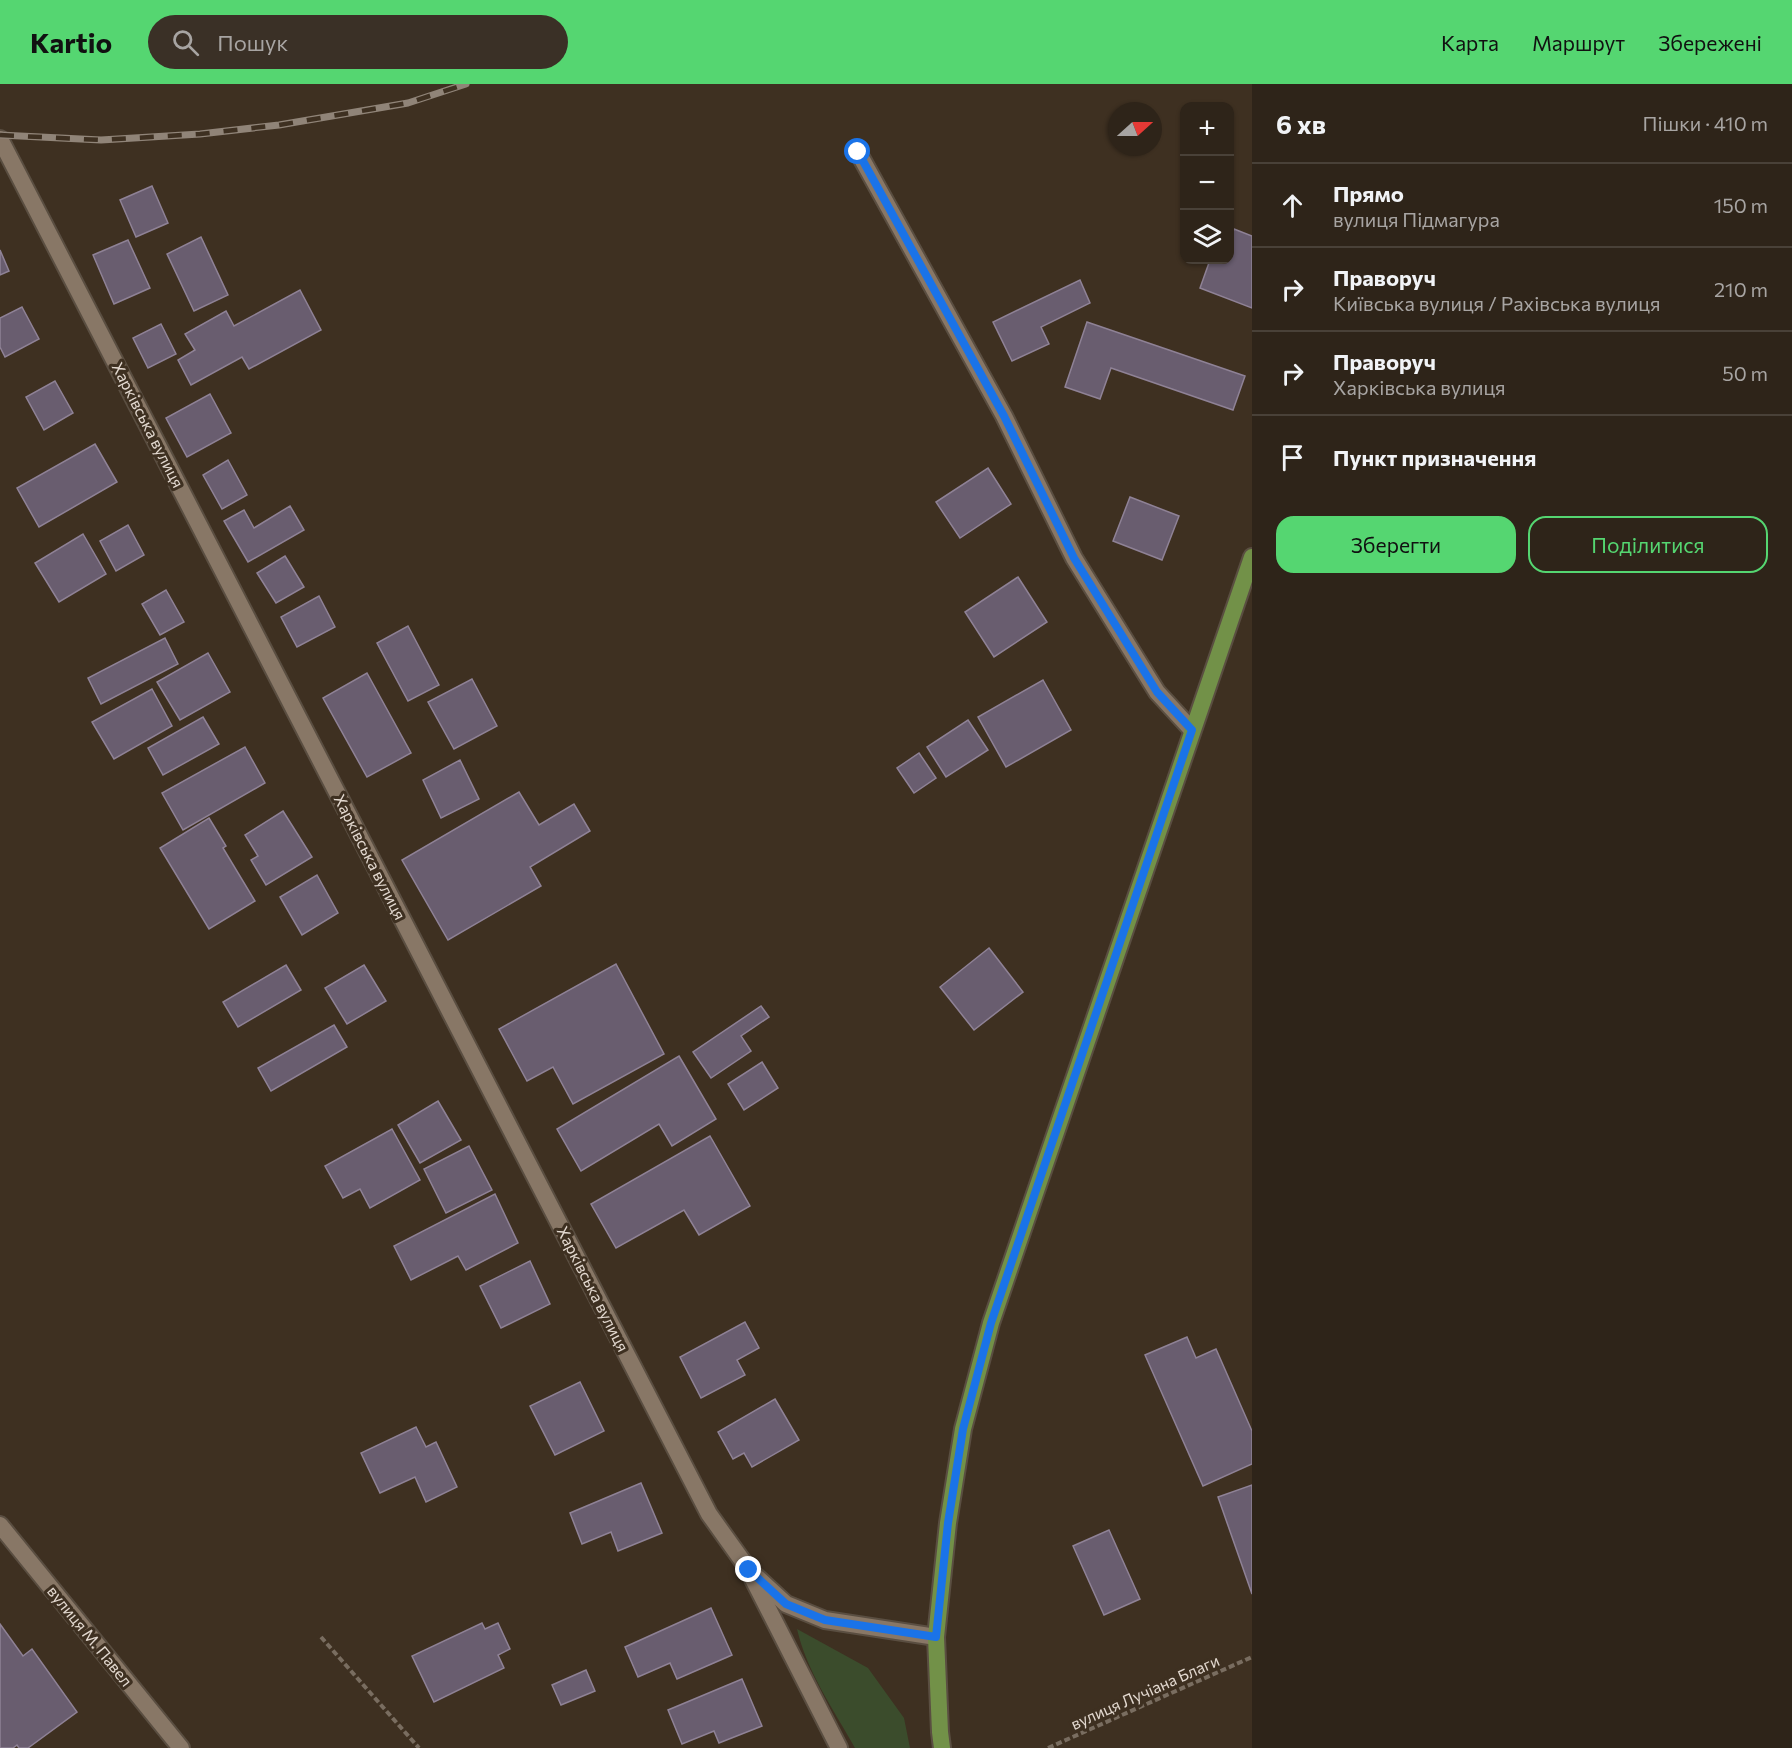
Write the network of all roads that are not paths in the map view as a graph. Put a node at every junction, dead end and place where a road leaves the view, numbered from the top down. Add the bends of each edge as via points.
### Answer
1 (0, 139) edge
2 (858, 152) dead end
3 (1252, 557) edge
4 (1192, 730) junction
5 (0, 1525) edge
6 (749, 1570) junction
7 (936, 1637) junction
8 (181, 1748) edge
9 (839, 1748) edge
10 (942, 1748) edge

1 - 6 street, Харківська вулиця via 709,1514
2 - 4 street via 1004,416 1074,558 1157,692
3 - 4 main road
4 - 7 main road via 991,1323 963,1429
5 - 8 street, вулиця М. Павел
6 - 7 street, Харківська вулиця via 786,1604 825,1620
6 - 9 street, Харківська вулиця
7 - 10 main road

